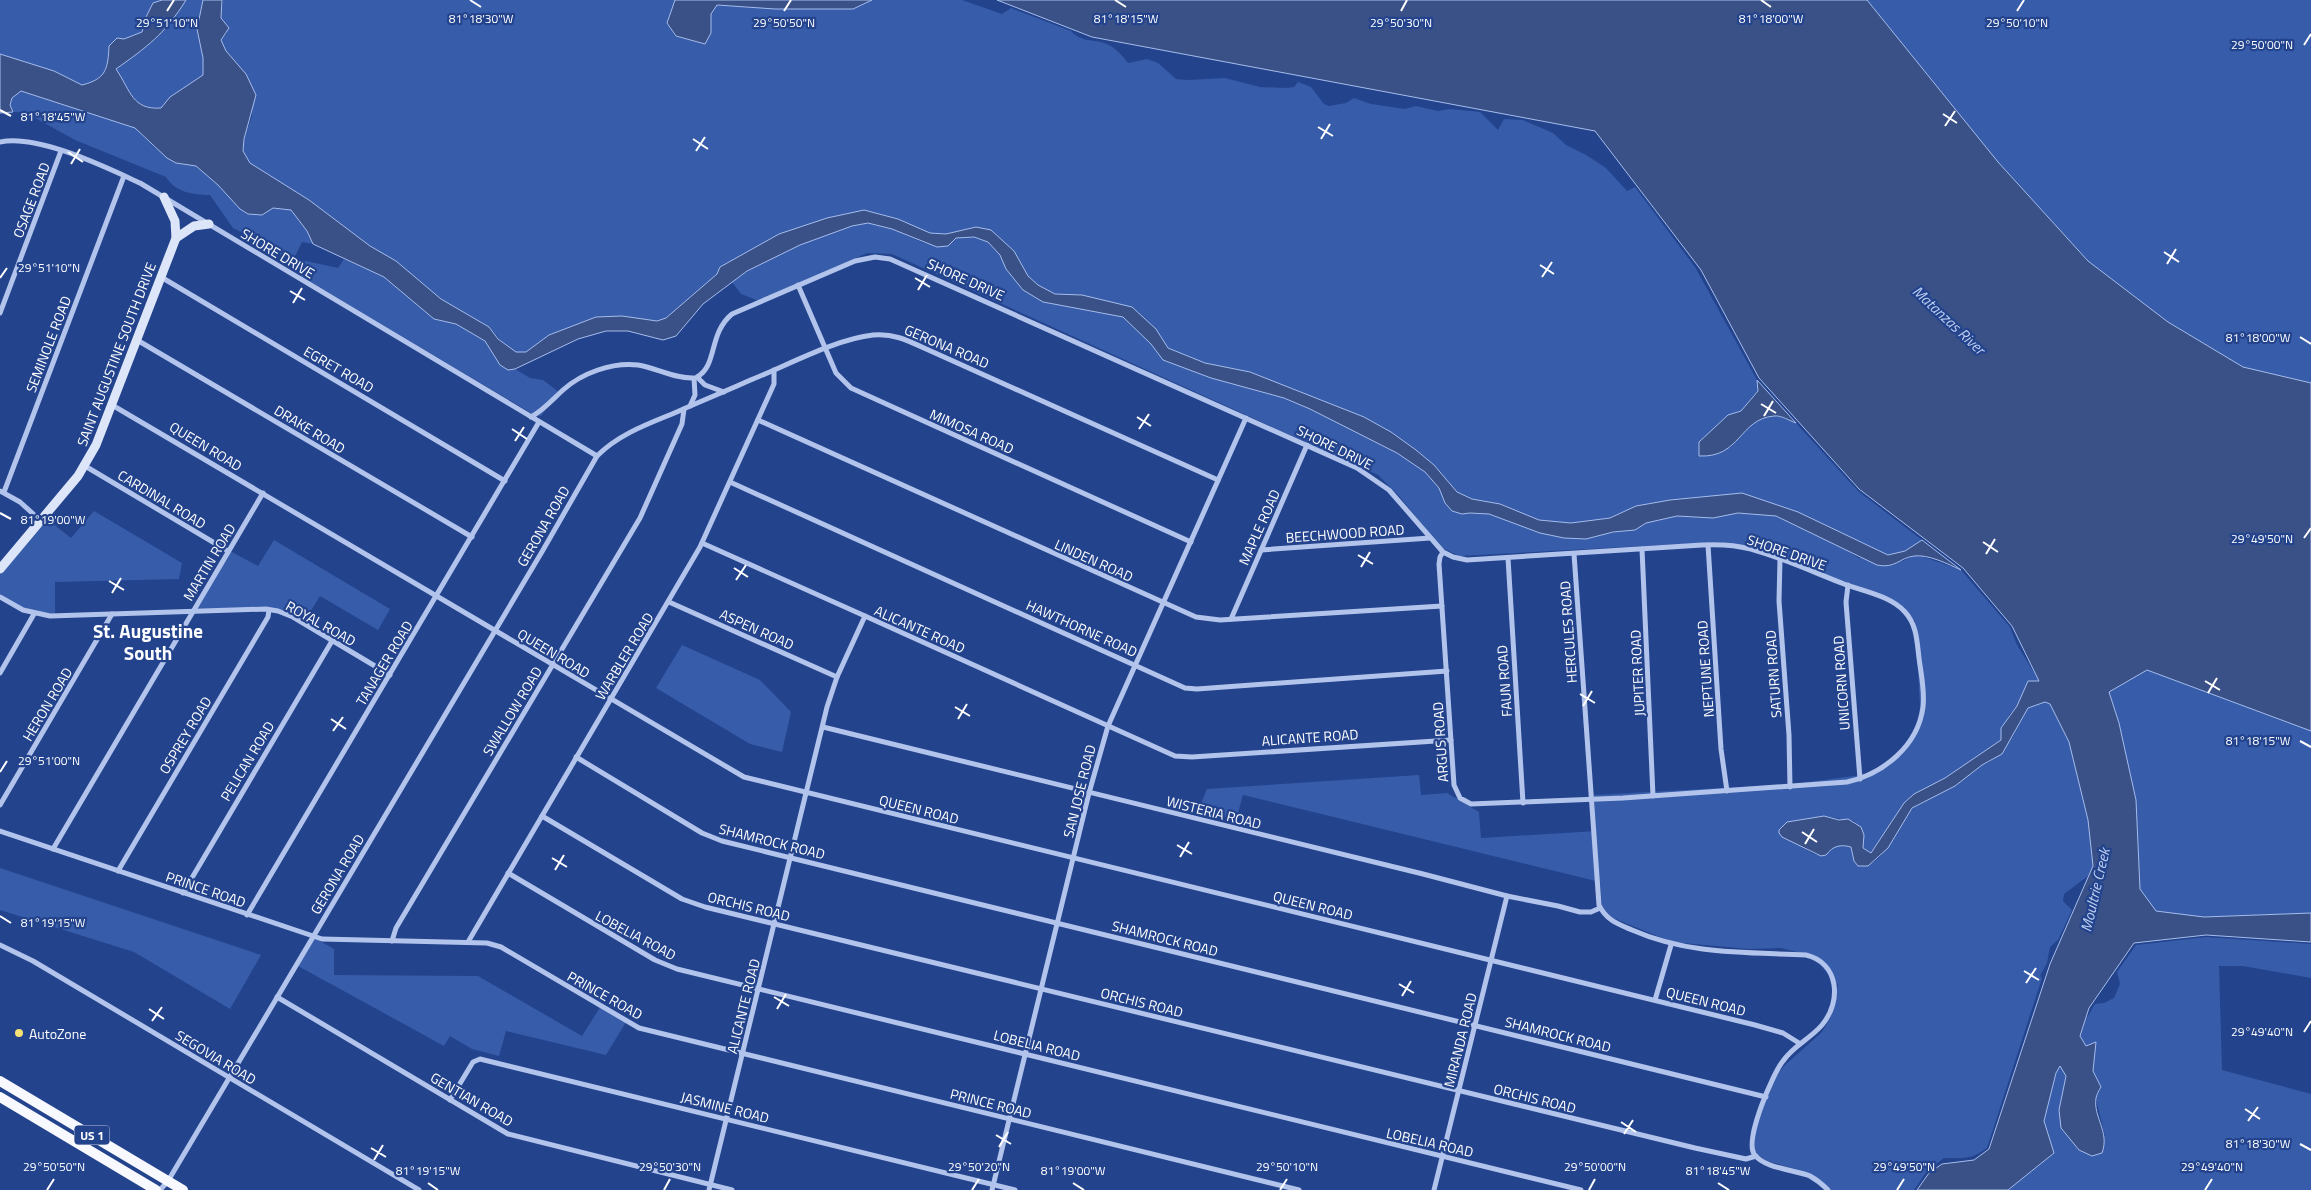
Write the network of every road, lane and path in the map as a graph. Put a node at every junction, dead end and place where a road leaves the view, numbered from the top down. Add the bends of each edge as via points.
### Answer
1 (0, 142) edge
2 (61, 151) junction
3 (124, 176) junction
4 (164, 197) junction
5 (208, 224) junction
6 (176, 238) junction
7 (161, 277) junction
8 (798, 285) junction
9 (0, 313) edge
10 (137, 340) junction
11 (825, 349) junction
12 (774, 370) junction
13 (724, 392) junction
14 (112, 405) junction
15 (690, 406) junction
16 (684, 409) junction
17 (531, 417) junction
18 (1246, 418) junction
19 (758, 420) junction
20 (539, 422) junction
21 (1307, 445) junction
22 (596, 456) junction
23 (85, 466) junction
24 (1218, 480) junction
25 (505, 481) junction
26 (730, 482) junction
27 (2, 492) edge
28 (263, 493) junction
29 (41, 521) junction
30 (472, 537) junction
31 (1430, 538) junction
32 (1191, 542) junction
33 (702, 543) junction
34 (1708, 545) junction
35 (1642, 549) junction
36 (1261, 550) junction
37 (228, 551) junction
38 (1443, 552) junction
39 (1574, 554) junction
40 (1508, 558) junction
41 (1780, 559) junction
42 (0, 569) edge
43 (1848, 585) junction
44 (437, 596) junction
45 (0, 597) edge
46 (669, 602) junction
47 (1163, 603) junction
48 (1442, 606) junction
49 (269, 610) junction
50 (193, 612) junction
51 (34, 614) junction
52 (112, 614) junction
53 (865, 616) junction
54 (1231, 619) junction
55 (495, 631) junction
56 (332, 641) junction
57 (553, 665) junction
58 (1135, 665) junction
59 (1447, 672) junction
60 (0, 673) edge
61 (390, 675) junction
62 (837, 677) junction
63 (611, 700) junction
64 (1108, 726) junction
65 (823, 727) junction
66 (1452, 740) junction
67 (576, 757) junction
68 (1860, 779) junction
69 (1790, 787) junction
70 (1727, 791) junction
71 (807, 793) junction
72 (1089, 793) junction
73 (1653, 796) junction
74 (1591, 799) junction
75 (1523, 803) junction
76 (0, 804) edge
77 (542, 816) junction
78 (0, 830) edge
79 (53, 849) junction
80 (791, 858) junction
81 (1073, 858) junction
82 (118, 871) junction
83 (508, 873) junction
84 (183, 893) junction
85 (1507, 896) junction
86 (1600, 908) junction
87 (247, 915) junction
88 (1057, 923) junction
89 (775, 924) junction
90 (313, 937) junction
91 (392, 941) junction
92 (468, 942) junction
93 (0, 945) edge
94 (1672, 945) junction
95 (1491, 960) junction
96 (759, 989) junction
97 (1041, 989) junction
98 (277, 998) junction
99 (1655, 1000) junction
100 (1475, 1025) junction
101 (1799, 1043) junction
102 (743, 1054) junction
103 (1025, 1054) junction
104 (229, 1078) junction
105 (0, 1081) edge
106 (1459, 1091) junction
107 (0, 1097) edge
108 (1766, 1097) junction
109 (450, 1100) junction
110 (726, 1119) junction
111 (1009, 1119) junction
112 (1443, 1156) junction
113 (1756, 1156) junction
114 (168, 1181) junction
115 (710, 1187) edge
116 (993, 1187) edge
117 (156, 1190) edge
118 (160, 1190) edge
119 (183, 1190) edge
120 (419, 1190) edge
121 (732, 1190) edge
122 (1015, 1190) edge
123 (1298, 1190) edge
124 (1434, 1190) edge
125 (1581, 1190) edge
126 (1828, 1190) edge

1 - 2 street, SHORE DRIVE via 24,140
2 - 3 street, SHORE DRIVE
2 - 9 street, OSAGE ROAD
3 - 4 street, SHORE DRIVE
3 - 27 street, SEMINOLE ROAD
4 - 5 street, SHORE DRIVE
4 - 6 street via 175,221
5 - 6 street via 194,226
5 - 17 street, SHORE DRIVE
6 - 7 street, SAINT AUGUSTINE SOUTH DRIVE
7 - 10 street, SAINT AUGUSTINE SOUTH DRIVE
7 - 25 street, EGRET ROAD
8 - 11 street, MIMOSA ROAD
8 - 13 street, SHORE DRIVE via 738,311 722,324 715,336 707,367 697,377 705,385
8 - 18 street, SHORE DRIVE via 865,258 880,257 900,262
10 - 14 street, SAINT AUGUSTINE SOUTH DRIVE
10 - 30 street, DRAKE ROAD
11 - 12 street, GERONA ROAD
11 - 24 street, GERONA ROAD via 866,336 886,334 899,337
11 - 32 street, MIMOSA ROAD via 836,373 851,388
12 - 13 street, GERONA ROAD
12 - 19 street, WARBLER ROAD via 774,384
13 - 15 street, GERONA ROAD
14 - 23 street, SAINT AUGUSTINE SOUTH DRIVE
14 - 28 street, QUEEN ROAD
15 - 16 street, GERONA ROAD
15 - 17 street via 694,378 639,366 608,367 571,383
16 - 22 street, GERONA ROAD via 620,437
16 - 57 street, SWALLOW ROAD via 682,424 640,518
17 - 20 street, SHORE DRIVE
18 - 21 street, SHORE DRIVE
18 - 24 street, SAN JOSE ROAD
19 - 26 street, WARBLER ROAD
19 - 47 street, LINDEN ROAD
20 - 22 street, SHORE DRIVE
20 - 25 street, TANAGER ROAD
21 - 31 street, SHORE DRIVE via 1379,482
21 - 36 street, MAPLE ROAD
22 - 55 street, GERONA ROAD
23 - 29 street, SAINT AUGUSTINE SOUTH DRIVE
23 - 37 street, CARDINAL ROAD
24 - 32 street, SAN JOSE ROAD
25 - 30 street, TANAGER ROAD
26 - 33 street, WARBLER ROAD
26 - 58 street, HAWTHORNE ROAD
27 - 29 street via 20,502
28 - 37 street, MARTIN ROAD
28 - 44 street, QUEEN ROAD
29 - 42 street, SAINT AUGUSTINE SOUTH DRIVE
30 - 44 street, TANAGER ROAD
31 - 36 street, BEECHWOOD ROAD
31 - 38 street, SHORE DRIVE
32 - 47 street, SAN JOSE ROAD
33 - 46 street, WARBLER ROAD
33 - 53 street
34 - 35 street, SHORE DRIVE
34 - 41 street, SHORE DRIVE via 1750,549
34 - 70 street, NEPTUNE ROAD via 1721,749
35 - 39 street, SHORE DRIVE
35 - 73 street, JUPITER ROAD
36 - 54 street, MAPLE ROAD
37 - 50 street, MARTIN ROAD
38 - 40 street, SHORE DRIVE via 1453,558 1467,560
38 - 48 street, ARGUS ROAD via 1439,564
39 - 40 street, SHORE DRIVE
39 - 74 street, HERCULES ROAD
40 - 75 street, FAUN ROAD
41 - 43 street, SHORE DRIVE
41 - 69 street, SATURN ROAD via 1779,601
43 - 68 street, UNICORN ROAD via 1846,602
43 - 68 street, SHORE DRIVE via 1895,604 1910,618 1916,632 1923,690 1920,720 1909,742 1889,763
44 - 55 street, QUEEN ROAD
44 - 61 street, TANAGER ROAD
45 - 51 street, ROYAL ROAD
46 - 62 street, ASPEN ROAD
46 - 63 street, WARBLER ROAD
47 - 54 street, LINDEN ROAD via 1196,617
47 - 58 street, SAN JOSE ROAD
48 - 54 street, LINDEN ROAD
48 - 59 street, ARGUS ROAD
49 - 50 street, ROYAL ROAD
49 - 56 street, ROYAL ROAD via 286,614
49 - 82 street, OSPREY ROAD via 268,617
50 - 52 street, ROYAL ROAD
50 - 79 street, MARTIN ROAD
51 - 52 street, ROYAL ROAD
51 - 60 street
52 - 76 street, HERON ROAD
53 - 62 street, ALICANTE ROAD
53 - 64 street, ALICANTE ROAD
55 - 57 street, QUEEN ROAD
55 - 90 street, GERONA ROAD
56 - 61 street, ROYAL ROAD
56 - 84 street, PELICAN ROAD
57 - 63 street, QUEEN ROAD
57 - 91 street, SWALLOW ROAD via 396,928
58 - 59 street, HAWTHORNE ROAD via 1190,688
58 - 64 street, SAN JOSE ROAD
59 - 66 street, ARGUS ROAD
61 - 87 street, TANAGER ROAD
62 - 65 street, ALICANTE ROAD
63 - 67 street, WARBLER ROAD
63 - 71 street, QUEEN ROAD via 733,773
64 - 66 street, ALICANTE ROAD via 1176,756
64 - 72 street, SAN JOSE ROAD
65 - 71 street, ALICANTE ROAD
65 - 72 street, WISTERIA ROAD
66 - 75 street, ARGUS ROAD via 1454,785 1460,798 1471,804
67 - 77 street, WARBLER ROAD
67 - 80 street, SHAMROCK ROAD via 710,837
68 - 69 street, SHORE DRIVE via 1839,784
69 - 70 street, SHORE DRIVE
70 - 73 street, SHORE DRIVE
71 - 80 street, ALICANTE ROAD
71 - 81 street, QUEEN ROAD
72 - 81 street, SAN JOSE ROAD
72 - 85 street, WISTERIA ROAD
73 - 74 street, SHORE DRIVE
74 - 75 street, ARGUS ROAD
74 - 86 street
77 - 83 street, WARBLER ROAD
77 - 89 street, ORCHIS ROAD via 682,899 704,908
78 - 79 street, PRINCE ROAD
79 - 82 street, PRINCE ROAD
80 - 88 street, SHAMROCK ROAD
80 - 89 street, ALICANTE ROAD
81 - 88 street, SAN JOSE ROAD
81 - 95 street, QUEEN ROAD
82 - 84 street, PRINCE ROAD
83 - 92 street, WARBLER ROAD
83 - 96 street, LOBELIA ROAD via 661,963
84 - 87 street, PRINCE ROAD
85 - 86 street, WISTERIA ROAD via 1580,912
85 - 95 street, MIRANDA ROAD
86 - 94 street via 1616,923
87 - 90 street, PRINCE ROAD
88 - 97 street, SAN JOSE ROAD
88 - 100 street, SHAMROCK ROAD
89 - 96 street, ALICANTE ROAD
89 - 97 street, ORCHIS ROAD
90 - 91 street, PRINCE ROAD via 333,941
90 - 98 street, GERONA ROAD
91 - 92 street, PRINCE ROAD
92 - 102 street, PRINCE ROAD via 501,948 638,1028
93 - 104 street, SEGOVIA ROAD via 33,961
94 - 99 street
94 - 101 street via 1698,950 1806,955 1823,962 1833,978 1832,1005 1821,1027
95 - 99 street, QUEEN ROAD
95 - 100 street, MIRANDA ROAD
96 - 102 street, ALICANTE ROAD
96 - 103 street, LOBELIA ROAD
97 - 103 street, SAN JOSE ROAD
97 - 106 street, ORCHIS ROAD
98 - 104 street, GERONA ROAD
98 - 109 street, GENTIAN ROAD
99 - 101 street, QUEEN ROAD via 1783,1033
100 - 106 street, MIRANDA ROAD
100 - 108 street, SHAMROCK ROAD
101 - 108 street via 1781,1062
102 - 110 street, ALICANTE ROAD
102 - 111 street, PRINCE ROAD
103 - 111 street, SAN JOSE ROAD
103 - 112 street, LOBELIA ROAD
104 - 114 street, GERONA ROAD
104 - 120 street, SEGOVIA ROAD
105 - 114 main road, US 1
106 - 112 street, MIRANDA ROAD
106 - 113 street, ORCHIS ROAD via 1704,1150 1746,1159
107 - 117 main road, US 1
108 - 113 street via 1752,1138
109 - 110 street, JASMINE ROAD via 473,1062 480,1059
109 - 115 street, GENTIAN ROAD via 517,1137
110 - 115 street, ALICANTE ROAD
110 - 116 street, JASMINE ROAD
111 - 116 street, SAN JOSE ROAD
111 - 123 street, PRINCE ROAD
112 - 124 street, MIRANDA ROAD
112 - 125 street, LOBELIA ROAD
113 - 126 street via 1765,1163 1811,1177
114 - 118 street, GERONA ROAD
114 - 119 main road, US 1
115 - 121 street, GENTIAN ROAD
116 - 122 street, JASMINE ROAD

